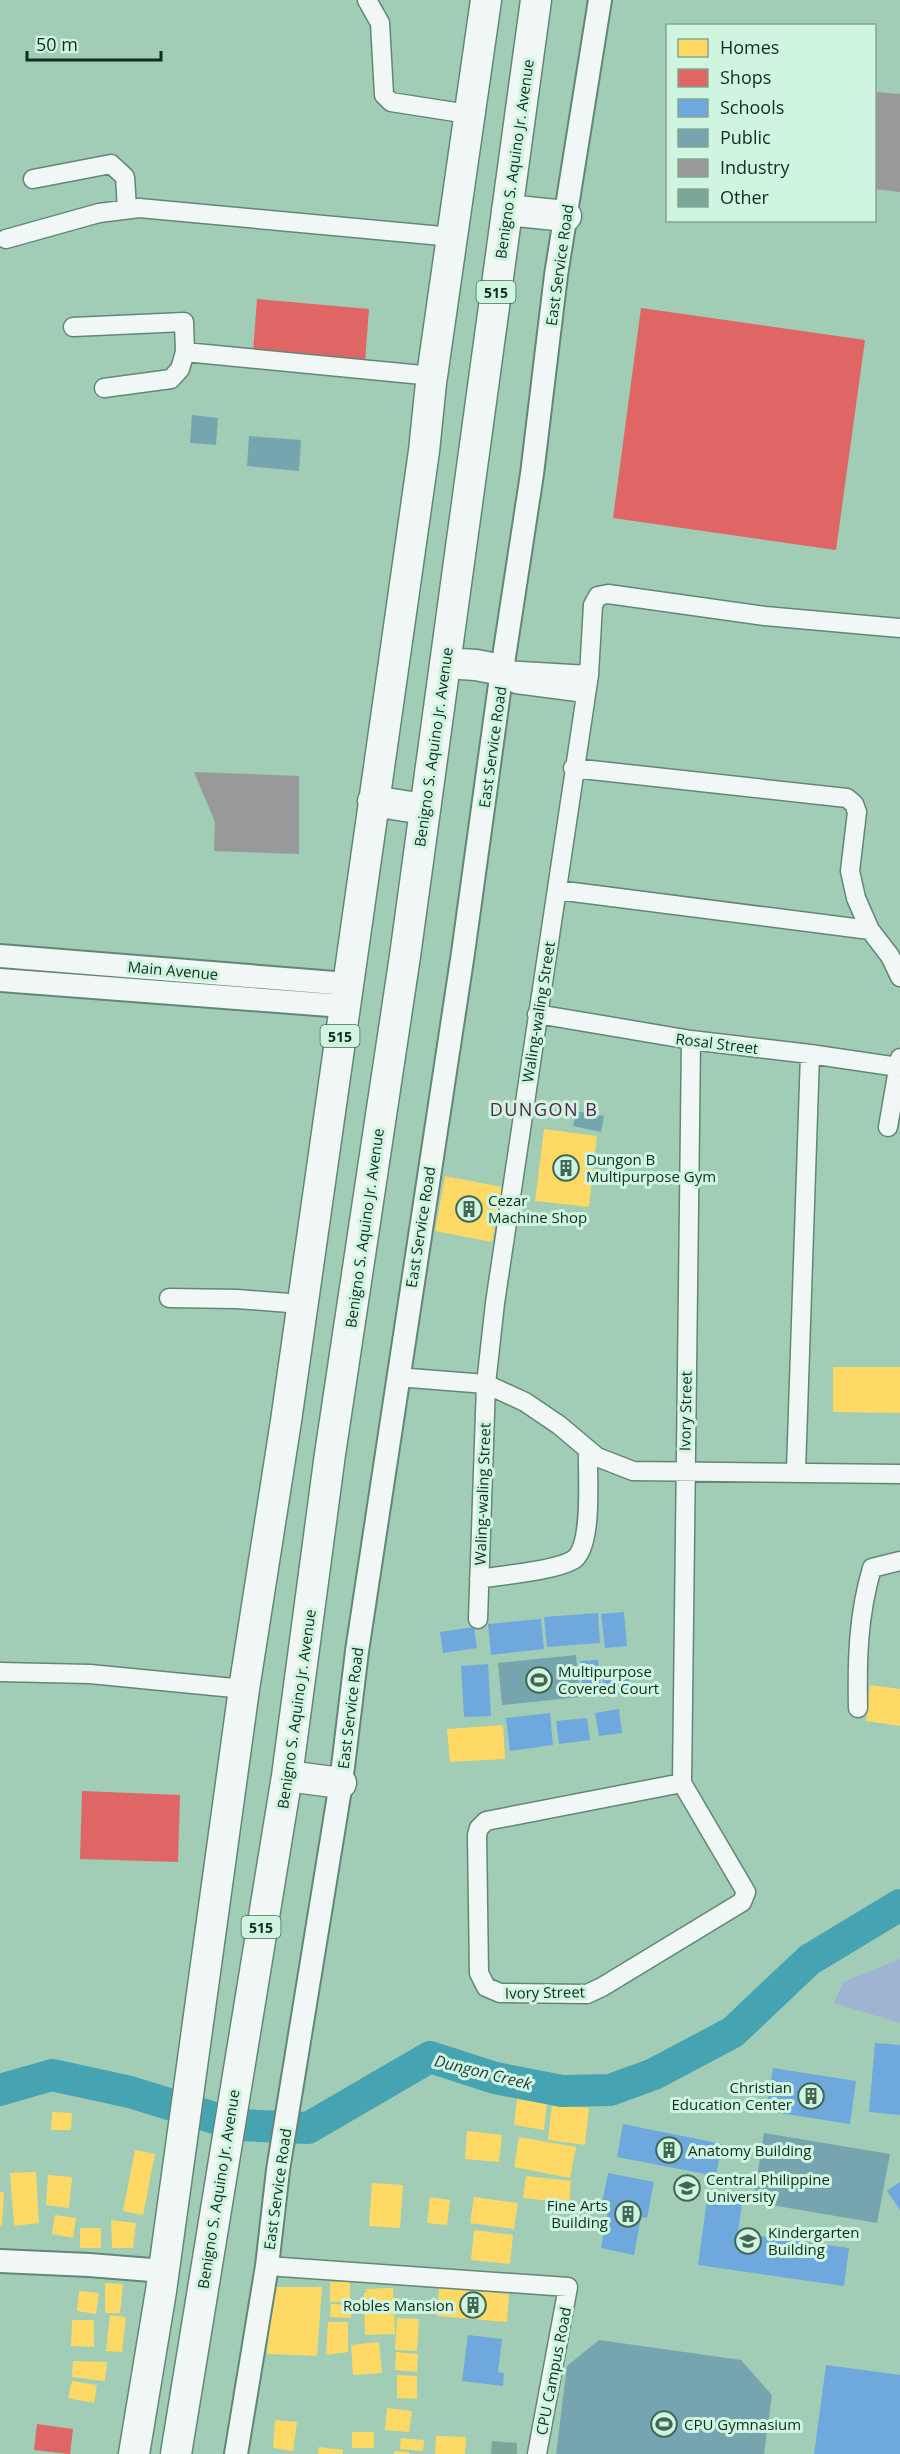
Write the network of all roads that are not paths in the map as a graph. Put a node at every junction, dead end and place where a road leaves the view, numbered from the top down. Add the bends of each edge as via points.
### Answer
1 (367, 0) edge
2 (486, 0) edge
3 (536, 0) edge
4 (600, 0) edge
5 (478, 47) junction
6 (527, 58) junction
7 (468, 114) junction
8 (33, 179) dead end
9 (127, 208) junction
10 (507, 210) junction
11 (566, 216) junction
12 (453, 237) junction
13 (6, 239) dead end
14 (73, 327) dead end
15 (185, 352) junction
16 (433, 376) junction
17 (104, 388) dead end
18 (900, 628) edge
19 (445, 663) junction
20 (502, 670) junction
21 (589, 675) junction
22 (585, 693) junction
23 (573, 768) junction
24 (373, 801) junction
25 (424, 809) junction
26 (557, 890) junction
27 (870, 930) junction
28 (0, 956) edge
29 (900, 976) edge
30 (0, 980) edge
31 (345, 995) junction
32 (537, 1014) junction
33 (691, 1040) junction
34 (810, 1054) junction
35 (899, 1063) edge
36 (888, 1126) dead end
37 (169, 1298) dead end
38 (302, 1304) junction
39 (397, 1377) junction
40 (486, 1384) junction
41 (286, 1421) junction
42 (333, 1432) junction
43 (588, 1449) junction
44 (685, 1470) junction
45 (796, 1471) junction
46 (900, 1474) edge
47 (900, 1561) edge
48 (479, 1579) junction
49 (478, 1619) dead end
50 (0, 1672) edge
51 (244, 1689) junction
52 (858, 1708) dead end
53 (287, 1776) junction
54 (340, 1783) junction
55 (682, 1783) junction
56 (0, 2261) edge
57 (267, 2266) junction
58 (164, 2271) junction
59 (134, 2454) edge
60 (176, 2454) edge
61 (236, 2454) edge
62 (537, 2454) edge

1 - 7 street via 380,23 384,95 391,102
2 - 5 highway, 515
3 - 6 highway, Benigno S. Aquino Jr. Avenue / 515
4 - 11 street, East Service Road
5 - 6 highway
5 - 7 highway, 515
6 - 10 highway, Benigno S. Aquino Jr. Avenue / 515
7 - 12 highway, 515
8 - 9 street via 111,164 125,177
9 - 12 street
9 - 13 street
10 - 11 highway
10 - 19 highway, Benigno S. Aquino Jr. Avenue / 515
11 - 20 street, East Service Road
12 - 16 highway, 515
14 - 15 street via 184,322
15 - 16 street
15 - 17 street via 180,369 171,379
16 - 24 highway, 515
18 - 21 street, Waling-waling Street via 765,616 608,594 598,596 593,605
19 - 20 highway
19 - 25 highway, Benigno S. Aquino Jr. Avenue / 515
20 - 21 street
20 - 22 street via 516,684
20 - 39 street, East Service Road
21 - 22 street, Waling-waling Street
22 - 23 street, Waling-waling Street
23 - 26 street, Waling-waling Street
23 - 27 street via 847,798 857,812 850,871
24 - 25 highway
24 - 31 highway, 515
25 - 42 highway, Benigno S. Aquino Jr. Avenue / 515
26 - 27 street
26 - 32 street, Waling-waling Street
27 - 29 street
28 - 31 street, Main Avenue
30 - 31 street, Main Avenue
31 - 38 highway, 515
32 - 33 street, Rosal Street
32 - 40 street, Waling-waling Street
33 - 34 street, Rosal Street
33 - 44 street, Ivory Street
34 - 35 street, Rosal Street
34 - 45 street
35 - 36 street
37 - 38 street
38 - 41 highway, 515
39 - 40 street
39 - 54 street, East Service Road
40 - 43 street via 525,1402
40 - 48 street, Waling-waling Street
41 - 42 highway
41 - 51 highway, 515
42 - 53 highway, Benigno S. Aquino Jr. Avenue / 515
43 - 44 street via 597,1457 633,1471
43 - 48 street via 587,1525 582,1551 559,1566
44 - 45 street
44 - 55 street, Ivory Street
45 - 46 street
47 - 52 street via 872,1568 863,1596 857,1646
48 - 49 street, Waling-waling Street
50 - 51 street via 90,1674
51 - 58 highway, 515
53 - 54 highway
53 - 60 highway, Benigno S. Aquino Jr. Avenue / 515
54 - 57 street, East Service Road via 278,2170
55 - 55 street, Ivory Street via 746,1892 742,1902 587,1994 500,1993 486,1987 479,1973 479,1828 486,1821
56 - 58 street
57 - 61 street, East Service Road
57 - 62 street, CPU Campus Road via 568,2287
58 - 59 highway, 515

